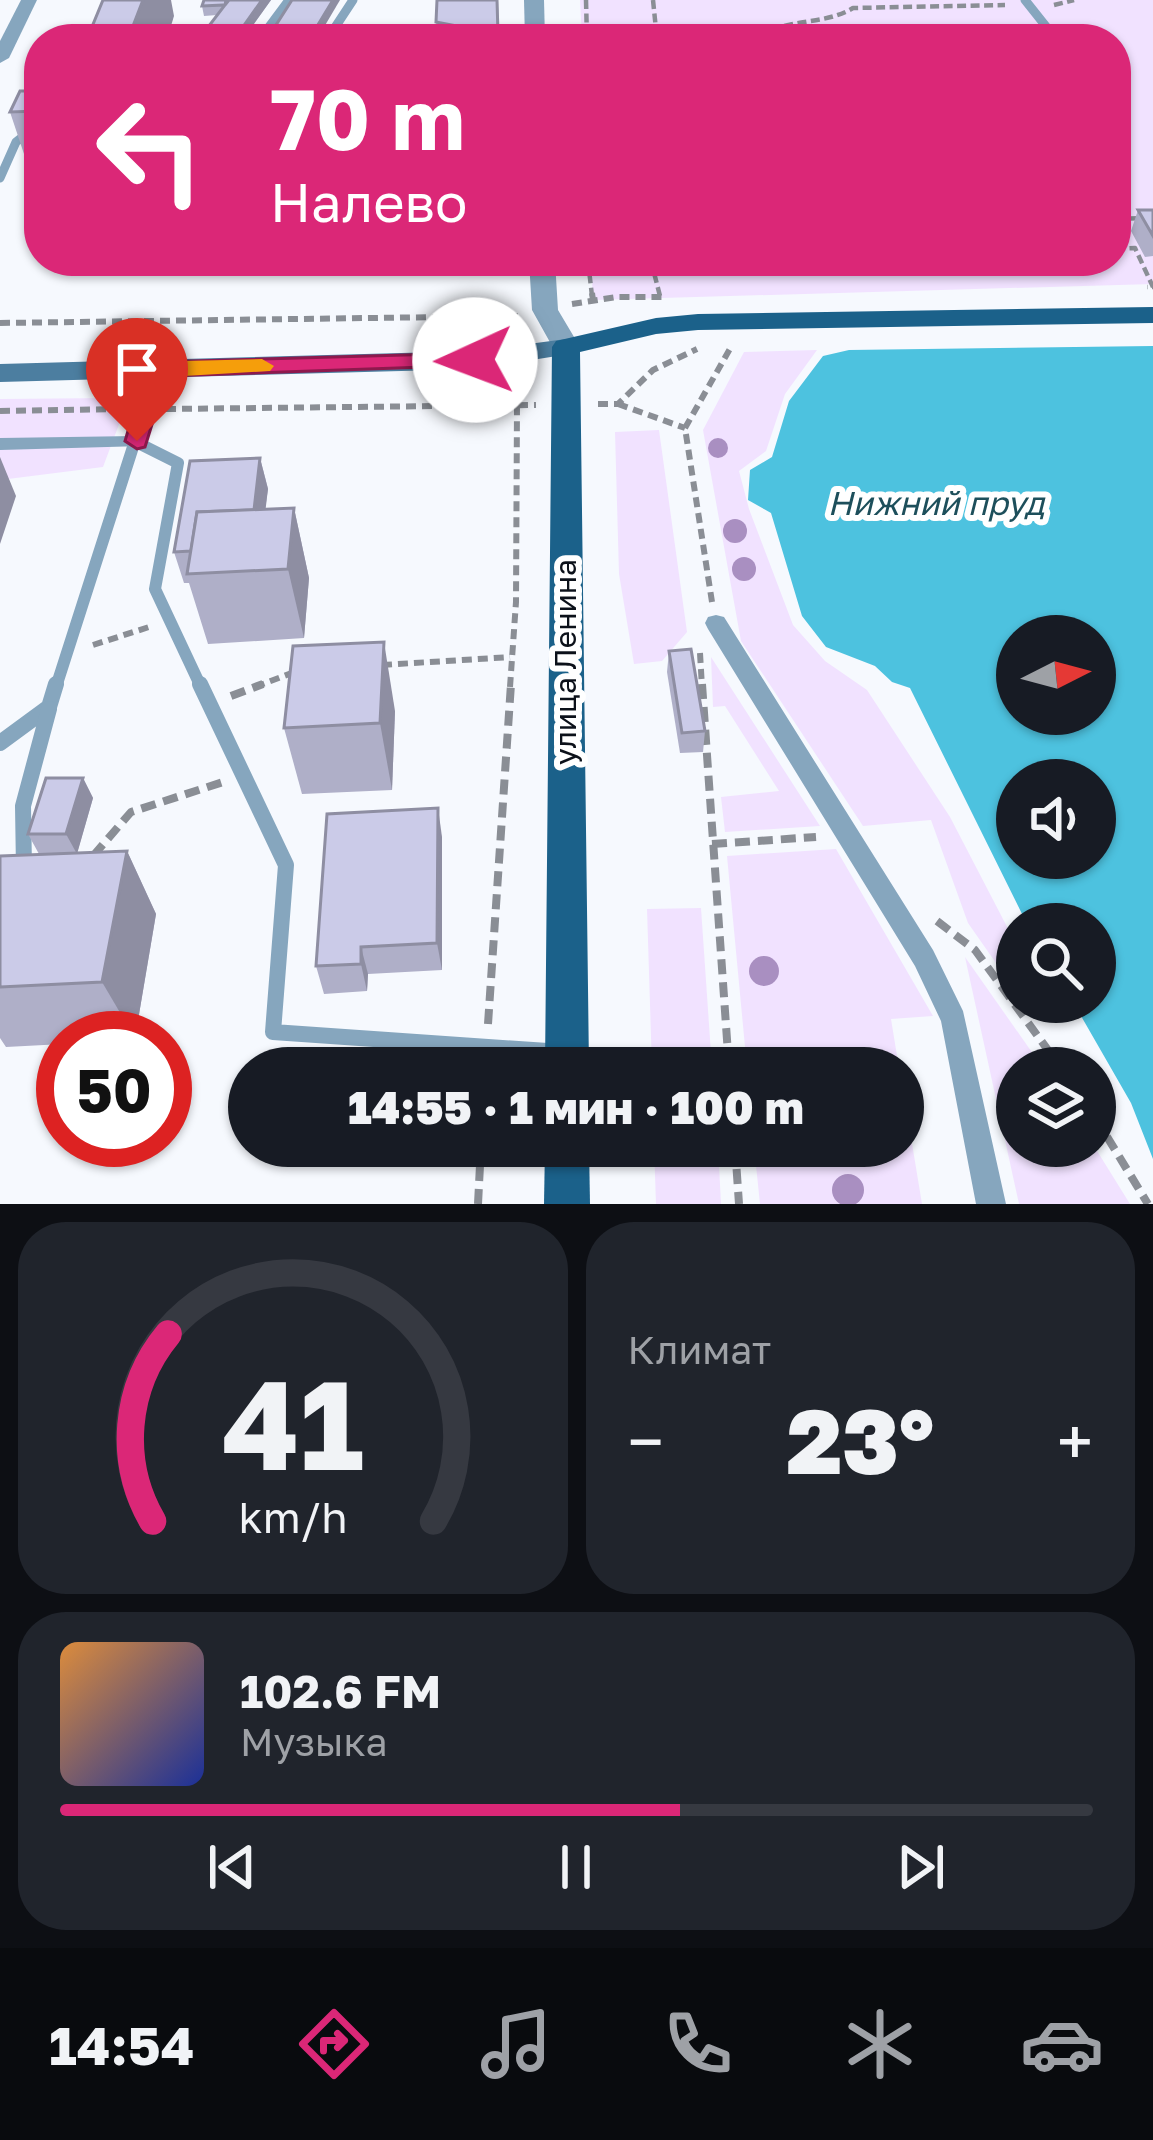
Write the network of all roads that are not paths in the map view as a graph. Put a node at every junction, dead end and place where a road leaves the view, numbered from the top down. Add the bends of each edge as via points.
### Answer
1 (29, 0) edge
2 (290, 0) edge
3 (271, 24) edge
4 (0, 58) edge
5 (24, 136) edge
6 (0, 178) edge
7 (543, 276) edge
8 (1153, 315) edge
9 (566, 347) junction
10 (158, 369) junction
11 (0, 373) edge
12 (136, 442) junction
13 (0, 444) edge
14 (716, 623) road end
15 (49, 707) junction
16 (0, 743) edge
17 (24, 890) edge
18 (493, 1047) edge
19 (567, 1047) edge
20 (567, 1167) edge
21 (567, 1204) edge
22 (991, 1204) edge

1 - 4 street
2 - 3 lane
5 - 6 lane
7 - 9 street, улица Ленина via 544,310
8 - 9 main road via 740,320 656,326
9 - 10 main road via 475,360
9 - 19 main road, улица Ленина
10 - 11 main road
10 - 12 lane
12 - 13 street
12 - 15 lane
12 - 18 lane via 178,463 154,589 286,865 273,1032
14 - 22 street via 924,958 953,1020
15 - 16 lane
15 - 17 lane via 23,806
20 - 21 main road

